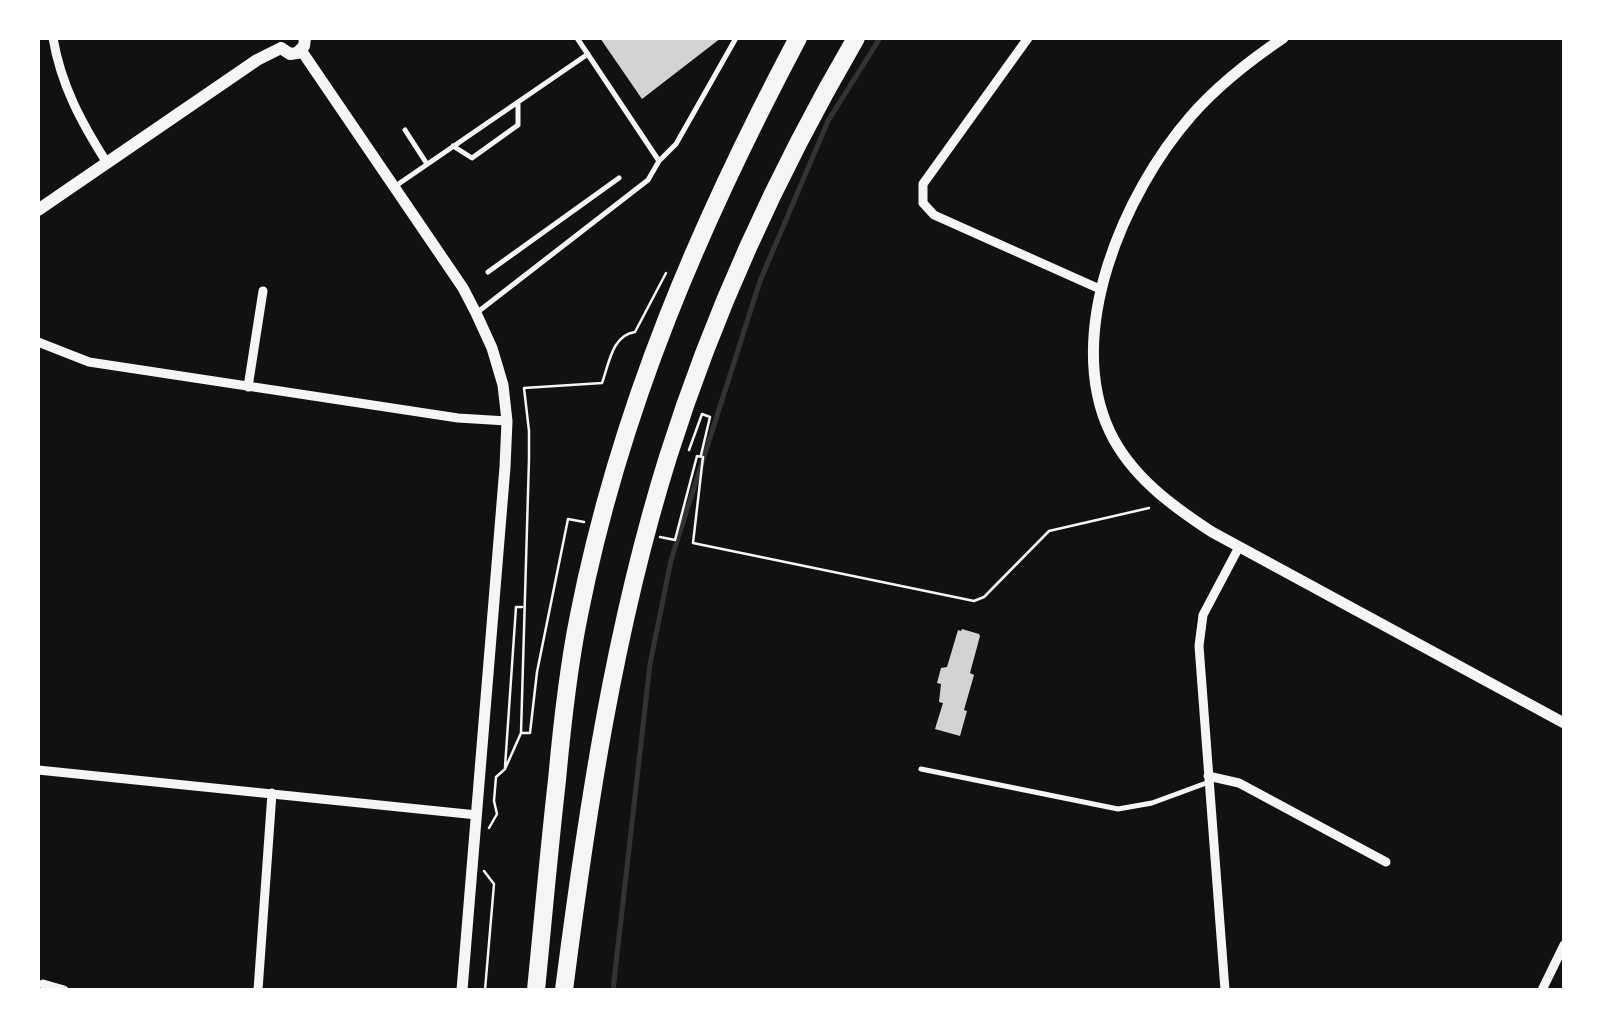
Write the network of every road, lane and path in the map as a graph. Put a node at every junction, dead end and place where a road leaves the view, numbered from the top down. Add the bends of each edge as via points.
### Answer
1 (53, 38) edge
2 (577, 38) edge
3 (736, 38) edge
4 (798, 38) edge
5 (856, 38) edge
6 (1028, 38) edge
7 (1283, 38) edge
8 (280, 43) edge
9 (303, 44) edge
10 (588, 54) junction
11 (518, 102) junction
12 (404, 130) dead end
13 (453, 146) junction
14 (658, 160) junction
15 (107, 162) junction
16 (427, 164) junction
17 (619, 178) dead end
18 (394, 187) junction
19 (38, 210) edge
20 (488, 272) dead end
21 (666, 273) dead end
22 (1102, 290) junction
23 (263, 292) dead end
24 (476, 313) junction
25 (38, 342) edge
26 (248, 387) junction
27 (507, 421) junction
28 (689, 450) dead end
29 (700, 456) dead end
30 (1149, 508) dead end
31 (1238, 547) junction
32 (840, 574) dead end
33 (523, 607) junction
34 (538, 672) dead end
35 (1564, 722) edge
36 (521, 733) junction
37 (505, 769) junction
38 (922, 769) dead end
39 (38, 770) edge
40 (1209, 779) junction
41 (272, 793) junction
42 (476, 815) junction
43 (488, 829) dead end
44 (1386, 862) dead end
45 (484, 871) dead end
46 (1564, 945) edge
47 (43, 984) dead end
48 (64, 990) edge
49 (258, 990) edge
50 (462, 990) edge
51 (485, 990) edge
52 (536, 990) edge
53 (564, 990) edge
54 (1224, 990) edge
55 (1542, 990) edge

1 - 15 street via 69,97
2 - 10 lane
3 - 14 lane via 676,144
4 - 52 highway via 678,285 595,540 563,717
5 - 53 highway via 776,186 667,460 623,627
6 - 22 street via 923,184 923,203 934,216
7 - 22 street via 1228,78 1173,138 1128,216
8 - 9 main road via 290,54
8 - 15 main road
9 - 18 street
10 - 11 lane
10 - 14 lane
11 - 13 lane
11 - 13 lane via 518,124 472,158
12 - 16 lane
13 - 16 lane
14 - 24 lane via 648,180
15 - 19 main road
16 - 18 lane
17 - 20 lane
18 - 24 street
21 - 33 path via 635,332 618,340 602,383 524,388 529,431
22 - 31 street via 1094,372 1116,443 1157,492
23 - 26 street
24 - 27 street via 498,366
25 - 26 street via 90,362
26 - 27 street
27 - 42 street
28 - 29 path via 702,414 710,416
30 - 32 path via 1049,531 978,601
31 - 35 street
31 - 40 street via 1200,629
33 - 36 path
33 - 37 path via 516,607
34 - 36 path via 530,734
36 - 37 path
37 - 43 path via 496,777 497,814
38 - 40 lane via 1118,809
39 - 41 street
40 - 44 street via 1239,782
40 - 54 street
41 - 42 street
41 - 49 street
42 - 50 street
45 - 51 path via 494,884
46 - 55 street
47 - 48 street

